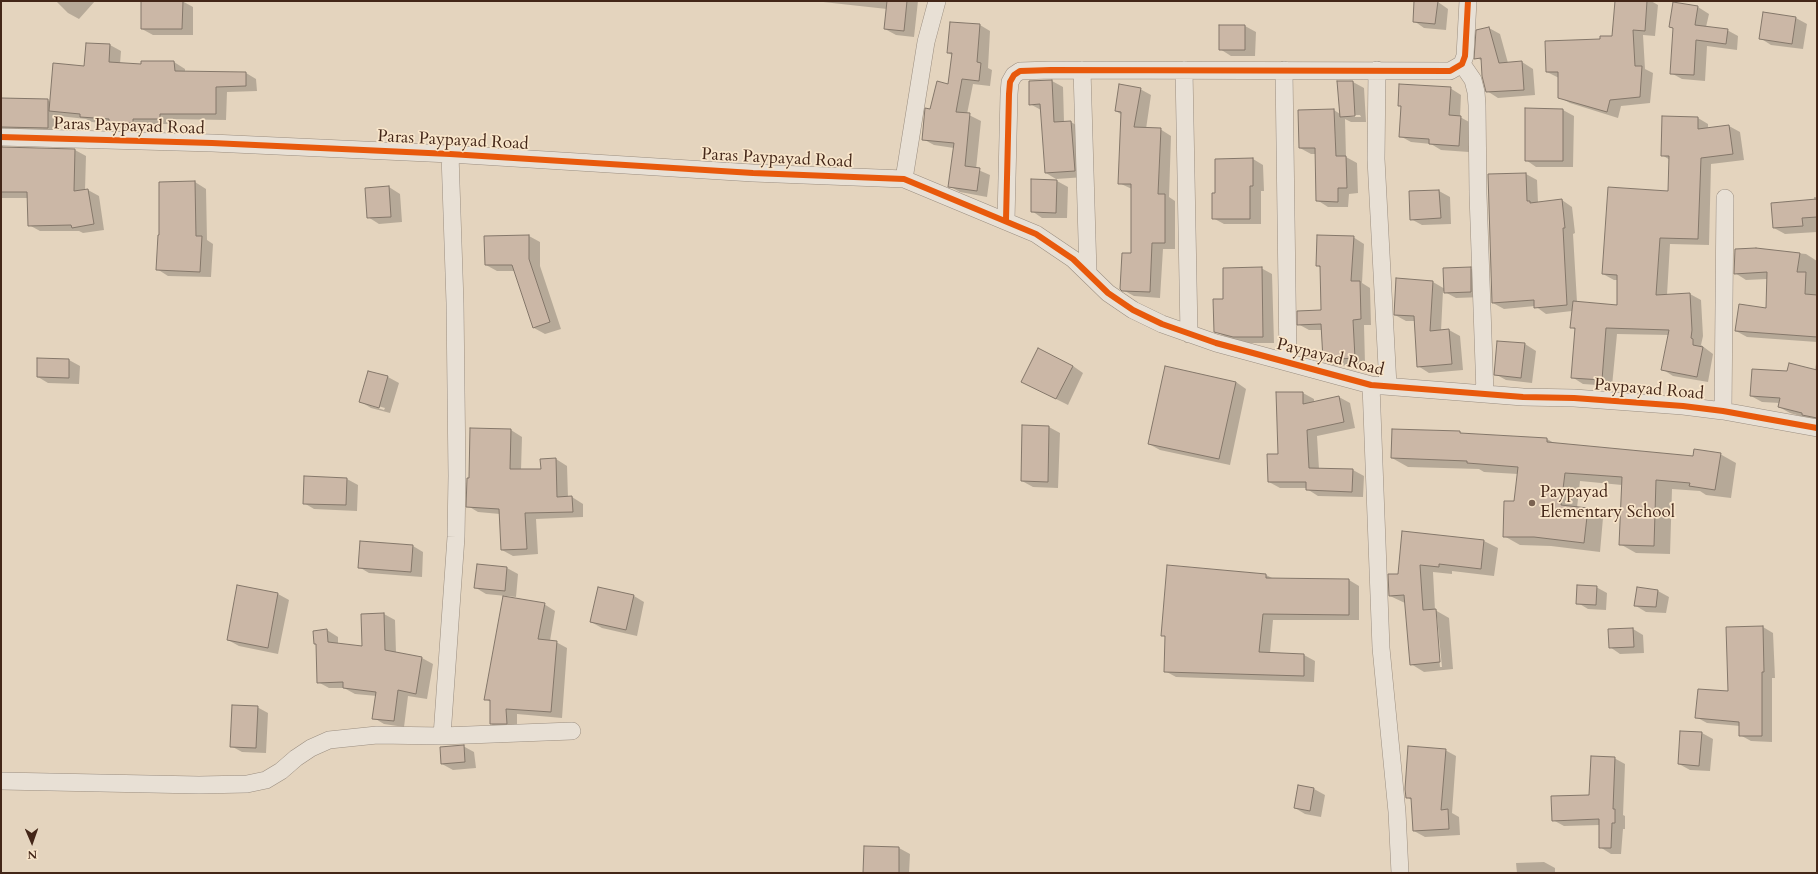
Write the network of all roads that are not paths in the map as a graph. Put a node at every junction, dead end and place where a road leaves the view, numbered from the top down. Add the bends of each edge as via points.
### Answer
1 (937, 1) edge
2 (1468, 1) edge
3 (1462, 64) junction
4 (1082, 70) junction
5 (1184, 70) junction
6 (1284, 70) junction
7 (1377, 70) junction
8 (1, 137) edge
9 (450, 154) junction
10 (904, 179) junction
11 (1725, 198) dead end
12 (1006, 220) junction
13 (1088, 273) junction
14 (1189, 334) junction
15 (1288, 362) junction
16 (1371, 385) junction
17 (1388, 386) junction
18 (1485, 394) junction
19 (1723, 411) junction
20 (1817, 428) edge
21 (572, 731) dead end
22 (442, 736) junction
23 (1, 781) edge
24 (1400, 873) edge

1 - 10 street via 926,42
2 - 3 street via 1465,56
3 - 7 street via 1450,71
3 - 18 street via 1473,80 1477,105
4 - 5 street
4 - 12 street via 1027,70 1014,75 1010,82
4 - 13 street
5 - 6 street
5 - 14 street
6 - 7 street
6 - 15 street
7 - 17 street via 1376,159
8 - 9 street, Paras Paypayad Road
9 - 10 street, Paras Paypayad Road via 753,173
9 - 22 street via 457,476 454,575
10 - 12 street, Paypayad Road
11 - 19 street
12 - 13 street, Paypayad Road via 1052,244
13 - 14 street, Paypayad Road via 1133,310
14 - 15 street, Paypayad Road
15 - 16 street, Paypayad Road
16 - 17 street, Paypayad Road
16 - 24 street via 1381,648 1397,812
17 - 18 street, Paypayad Road
18 - 19 street, Paypayad Road via 1574,398
19 - 20 street, Paypayad Road
21 - 22 street
22 - 23 street via 377,735 329,740 311,748 266,780 247,784

